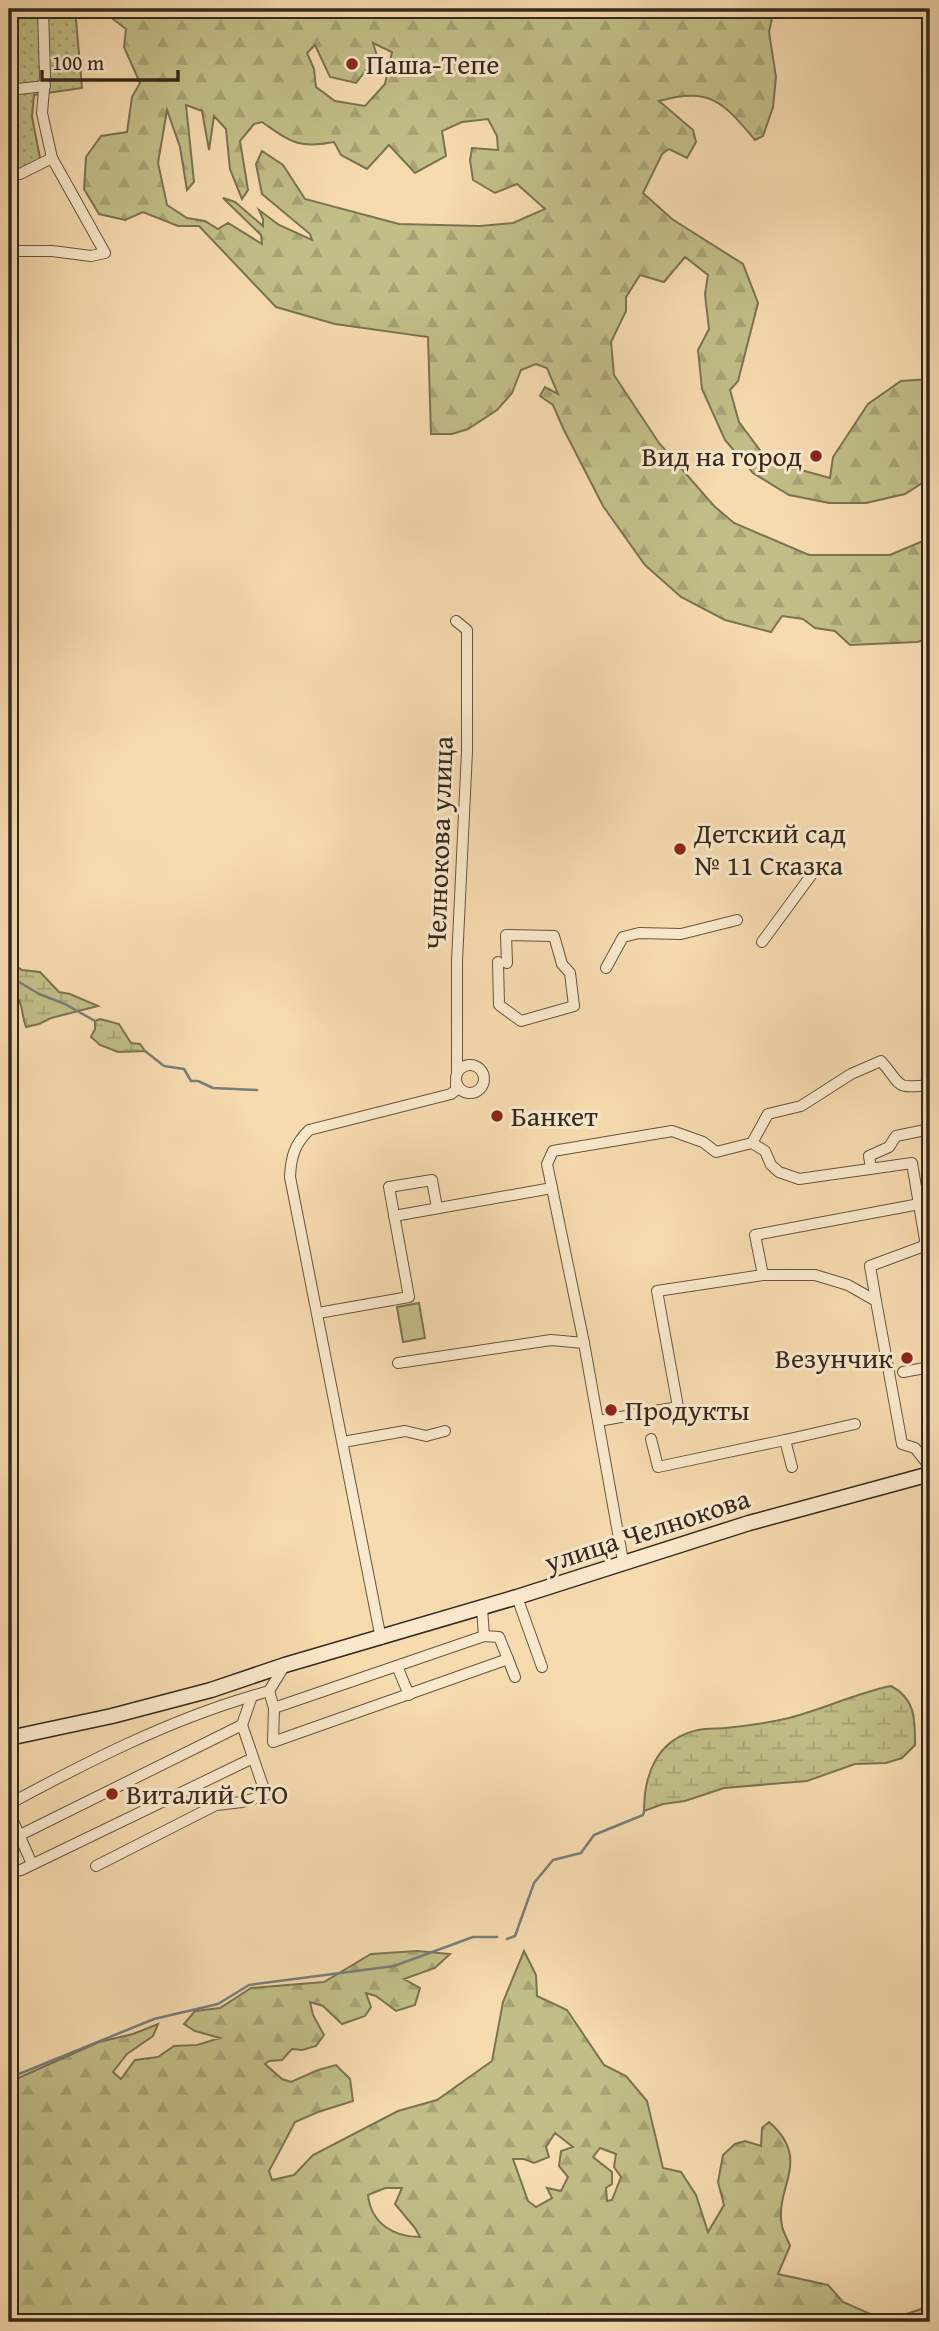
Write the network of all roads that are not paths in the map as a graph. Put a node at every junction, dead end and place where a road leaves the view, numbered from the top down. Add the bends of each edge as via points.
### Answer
1 (43, 9) edge
2 (45, 86) junction
3 (9, 90) edge
4 (52, 158) junction
5 (9, 175) edge
6 (9, 251) edge
7 (456, 621) dead end
8 (815, 870) dead end
9 (737, 920) dead end
10 (762, 942) dead end
11 (503, 963) joint
12 (606, 968) dead end
13 (930, 1085) edge
14 (930, 1129) edge
15 (752, 1143) junction
16 (871, 1168) junction
17 (552, 1188) junction
18 (925, 1203) edge
19 (437, 1208) junction
20 (394, 1216) junction
21 (763, 1275) junction
22 (876, 1301) junction
23 (318, 1313) junction
24 (584, 1343) junction
25 (398, 1363) dead end
26 (930, 1367) edge
27 (903, 1372) dead end
28 (598, 1421) junction
29 (855, 1424) dead end
30 (445, 1431) dead end
31 (651, 1439) dead end
32 (785, 1440) junction
33 (343, 1442) junction
34 (792, 1466) dead end
35 (930, 1467) edge
36 (930, 1474) edge
37 (623, 1562) junction
38 (517, 1597) junction
39 (482, 1608) junction
40 (484, 1636) junction
41 (381, 1639) junction
42 (508, 1659) junction
43 (285, 1665) junction
44 (397, 1665) junction
45 (542, 1667) dead end
46 (515, 1676) dead end
47 (269, 1691) junction
48 (410, 1695) junction
49 (252, 1696) junction
50 (274, 1708) junction
51 (242, 1725) junction
52 (9, 1738) edge
53 (253, 1758) junction
54 (9, 1804) edge
55 (9, 1812) edge
56 (14, 1836) edge
57 (32, 1864) junction
58 (96, 1867) dead end
59 (9, 1872) edge

1 - 2 street
2 - 3 street
2 - 4 street via 42,113
4 - 5 street
4 - 6 street via 105,253
7 - 23 street, Челнокова улица via 467,630 456,1090 309,1130 297,1142 290,1158 290,1177
8 - 10 street
9 - 12 street via 681,934 622,937
11 - 11 street via 499,1005 521,1021 574,1006 570,973 562,964 554,936 506,935
13 - 15 street via 904,1088 881,1061 801,1106 768,1114
14 - 16 street via 896,1136 889,1147 869,1156
15 - 16 street via 765,1151 779,1172 799,1179
15 - 17 street via 716,1152 672,1131 553,1151 547,1164
16 - 18 street via 912,1163
17 - 19 street
17 - 24 street
18 - 21 street via 755,1235
18 - 22 street via 924,1245 870,1266
19 - 20 street
19 - 20 street via 432,1180 389,1187
20 - 23 street via 409,1297
21 - 22 street via 815,1275 848,1284
21 - 28 street via 657,1291 678,1407
22 - 35 street via 902,1444 915,1448
23 - 33 street
24 - 25 street via 551,1340
24 - 28 street
26 - 27 street
28 - 37 street
29 - 32 street
30 - 33 street via 426,1436 405,1431
31 - 32 street via 658,1467
32 - 34 street
33 - 41 street
36 - 37 main road, улица Челнокова
37 - 38 main road, улица Челнокова
38 - 39 main road, улица Челнокова
38 - 45 street
39 - 40 street
39 - 41 main road, улица Челнокова
40 - 42 street via 499,1637
40 - 44 street
41 - 43 main road, улица Челнокова
42 - 46 street
42 - 48 street
43 - 47 street
43 - 52 main road, улица Челнокова via 211,1690
44 - 48 street
44 - 50 street
47 - 49 street
47 - 50 street
48 - 50 street via 273,1742
49 - 51 street
49 - 54 street via 98,1757
51 - 53 street
51 - 56 street
53 - 57 street
53 - 58 street via 266,1795 216,1805
55 - 56 street
56 - 57 street
57 - 59 street

